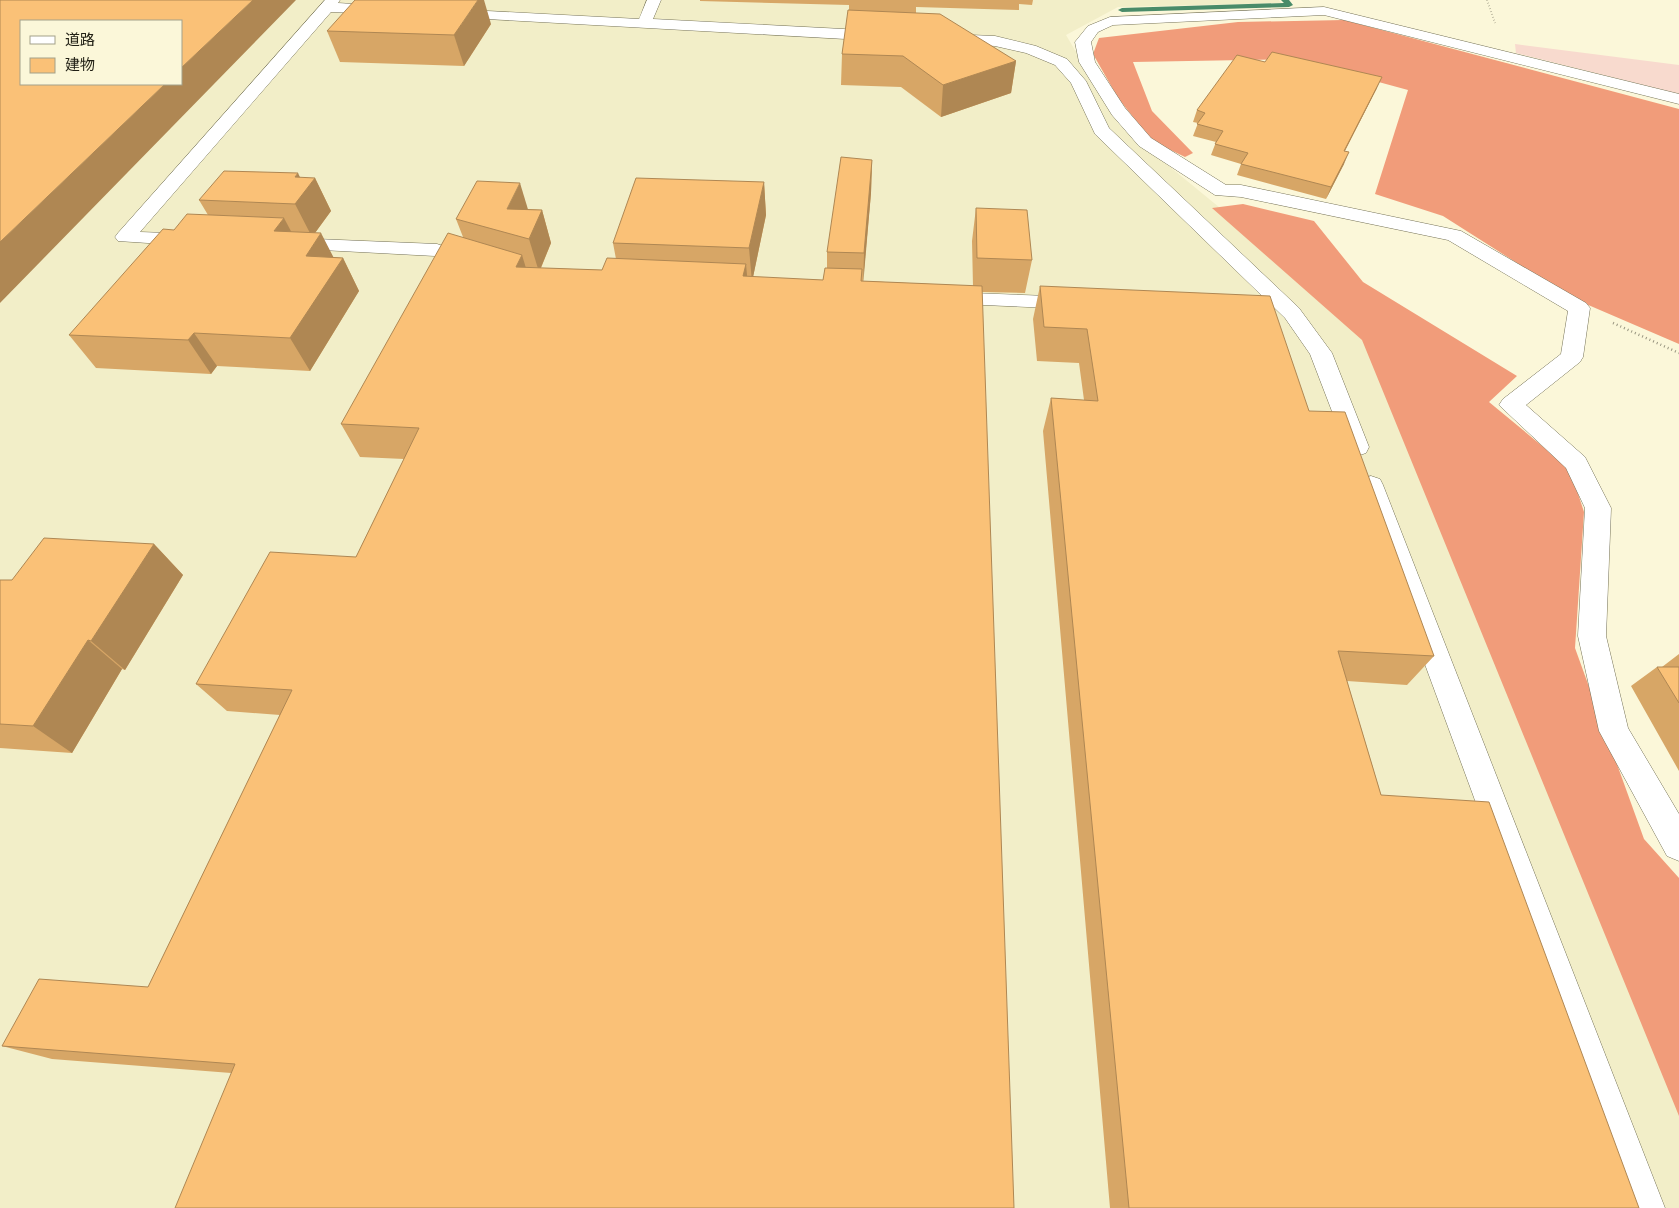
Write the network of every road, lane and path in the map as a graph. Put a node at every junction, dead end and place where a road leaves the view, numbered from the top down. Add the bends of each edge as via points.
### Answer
1 (654, 0) edge
2 (330, 3) edge
3 (1317, 6) edge
4 (644, 23) junction
5 (898, 36) edge
6 (927, 38) edge
7 (1679, 99) edge
8 (213, 241) edge
9 (272, 244) edge
10 (494, 268) edge
11 (926, 297) edge
12 (1094, 304) edge
13 (1579, 308) junction
14 (1262, 312) edge
15 (1292, 313) junction
16 (1679, 353) edge
17 (1679, 845) edge
18 (1645, 1208) edge

1 - 4 street
2 - 4 street via 416,11
2 - 8 street via 125,237
3 - 7 street
3 - 13 street via 1110,21 1093,29 1082,42 1086,62 1118,111 1145,142 1222,191 1241,191 1454,235
4 - 5 street
6 - 15 street via 995,42 1031,49 1061,62 1078,81 1101,130
9 - 10 street via 438,250
11 - 12 street
13 - 16 path
13 - 17 street via 1572,357 1511,405 1576,463 1598,508 1592,636 1614,731
14 - 15 street
15 - 18 street via 1321,353

